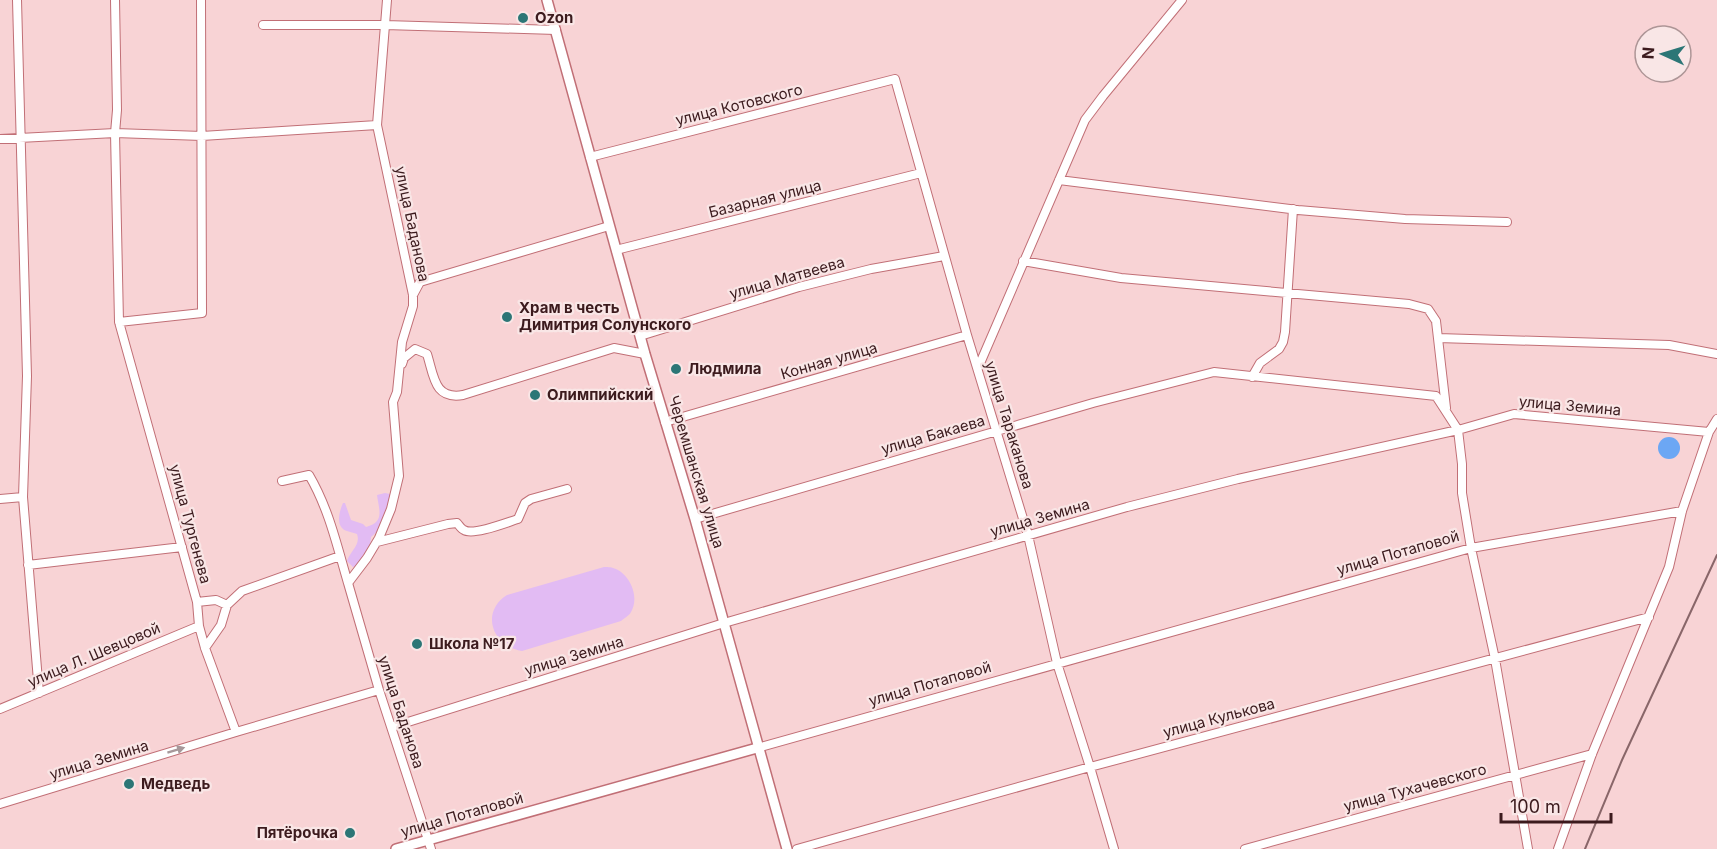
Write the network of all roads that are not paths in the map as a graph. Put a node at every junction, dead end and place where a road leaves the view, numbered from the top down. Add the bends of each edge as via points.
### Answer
1 (17, 0) edge
2 (115, 0) edge
3 (201, 0) edge
4 (387, 0) edge
5 (547, 0) edge
6 (1182, 0) edge
7 (385, 25) junction
8 (263, 26) dead end
9 (556, 30) junction
10 (895, 79) joint
11 (377, 125) junction
12 (115, 133) junction
13 (202, 136) junction
14 (21, 138) junction
15 (0, 139) edge
16 (590, 157) junction
17 (921, 173) junction
18 (1059, 180) junction
19 (1293, 209) junction
20 (1507, 222) dead end
21 (609, 226) junction
22 (616, 250) junction
23 (944, 256) junction
24 (1023, 261) junction
25 (1287, 293) junction
26 (413, 295) junction
27 (119, 322) junction
28 (967, 335) junction
29 (640, 336) junction
30 (1438, 338) junction
31 (645, 354) junction
32 (1717, 354) edge
33 (978, 368) junction
34 (400, 371) junction
35 (1252, 376) junction
36 (1447, 412) junction
37 (1717, 419) edge
38 (665, 423) junction
39 (997, 430) junction
40 (1458, 430) junction
41 (1709, 432) junction
42 (282, 481) dead end
43 (567, 489) dead end
44 (23, 497) junction
45 (0, 499) edge
46 (1682, 511) junction
47 (695, 519) junction
48 (1028, 535) junction
49 (376, 542) junction
50 (182, 547) junction
51 (1471, 548) junction
52 (340, 556) junction
53 (28, 565) junction
54 (348, 583) junction
55 (197, 602) junction
56 (227, 605) junction
57 (1649, 617) junction
58 (724, 623) junction
59 (199, 626) junction
60 (205, 648) junction
61 (1495, 658) junction
62 (1057, 663) junction
63 (379, 690) junction
64 (39, 693) junction
65 (0, 709) edge
66 (392, 727) junction
67 (237, 732) junction
68 (757, 748) junction
69 (1592, 754) junction
70 (1090, 766) junction
71 (1515, 774) junction
72 (0, 804) edge
73 (429, 845) edge
74 (396, 849) edge
75 (787, 849) edge
76 (797, 849) edge
77 (1114, 849) edge
78 (1245, 849) edge
79 (1528, 849) edge
80 (1558, 849) edge

1 - 14 street
2 - 12 street, улица Тургенева
3 - 13 street
4 - 7 street, улица Баданова
5 - 9 main road, Черемшанская улица
6 - 18 street via 1085,120
7 - 8 street
7 - 9 street
7 - 11 street, улица Баданова
9 - 16 main road, Черемшанская улица
10 - 16 street, улица Котовского
10 - 17 street, улица Тараканова
11 - 13 street
11 - 26 street, улица Баданова
12 - 13 street
12 - 14 street
12 - 27 street, улица Тургенева
13 - 27 street via 202,313
14 - 15 street
14 - 44 street via 27,376
16 - 21 main road, Черемшанская улица
17 - 22 street, Базарная улица
17 - 23 street, улица Тараканова
18 - 19 street
18 - 24 street
19 - 20 street via 1405,219
19 - 25 street
21 - 22 main road, Черемшанская улица
21 - 26 street via 420,282
22 - 29 main road, Черемшанская улица
23 - 28 street, улица Тараканова
23 - 29 street, улица Матвеева via 799,287
24 - 25 street via 1121,278
24 - 33 street
25 - 30 street via 1428,309 1436,321
25 - 35 street via 1283,342
26 - 34 street, улица Баданова
27 - 50 street, улица Тургенева
28 - 33 street, улица Тараканова
28 - 38 street, Конная улица
29 - 31 main road, Черемшанская улица
30 - 32 street via 1669,345
30 - 36 street
31 - 34 street via 614,348 452,397 438,388 427,354 415,349 410,352
31 - 38 main road, Черемшанская улица
33 - 39 street, улица Тараканова
34 - 49 street, улица Баданова via 393,402 399,476 391,509
35 - 36 street via 1436,396
35 - 39 street, улица Бакаева via 1214,372
36 - 40 street
37 - 41 street
38 - 47 main road, Черемшанская улица
39 - 47 street, улица Бакаева
39 - 48 street, улица Тараканова
40 - 41 street, улица Земина via 1514,414
40 - 48 street, улица Земина via 1238,479
40 - 51 street
41 - 46 street
42 - 52 street, улица Баданова via 309,475 328,513
43 - 49 street via 531,499 518,519 504,524 472,532 457,523 448,524
44 - 45 street
44 - 53 street
46 - 51 street, улица Потаповой
46 - 57 street via 1669,567
47 - 58 main road, Черемшанская улица
48 - 58 street, улица Земина
48 - 62 street, улица Тараканова
49 - 54 street, улица Баданова
50 - 53 street
50 - 55 street, улица Тургенева
51 - 61 street
51 - 62 street, улица Потаповой
52 - 54 street, улица Баданова
52 - 56 street via 242,591
53 - 64 street
54 - 63 street, улица Баданова
55 - 56 street via 216,600
55 - 59 street, улица Тургенева
56 - 60 street via 221,625
57 - 61 street, улица Кулькова
57 - 69 street
58 - 66 street, улица Земина
58 - 68 main road, Черемшанская улица
59 - 60 street, улица Тургенева
59 - 64 street, улица Л. Шевцовой
60 - 67 street, улица Тургенева
61 - 70 street, улица Кулькова
61 - 71 street
62 - 68 street, улица Потаповой
62 - 70 street, улица Тараканова
63 - 66 street, улица Баданова
63 - 67 street, улица Земина
64 - 65 street, улица Л. Шевцовой
66 - 73 street, улица Баданова
72 -> 67 street, улица Земина
68 - 73 main road, улица Потаповой
68 - 75 main road, Черемшанская улица
69 - 71 street, улица Тухачевского
69 - 80 street
70 - 76 street, улица Кулькова
70 - 77 street, улица Тараканова
71 - 78 street, улица Тухачевского
71 - 79 street
73 - 74 main road, улица Потаповой

